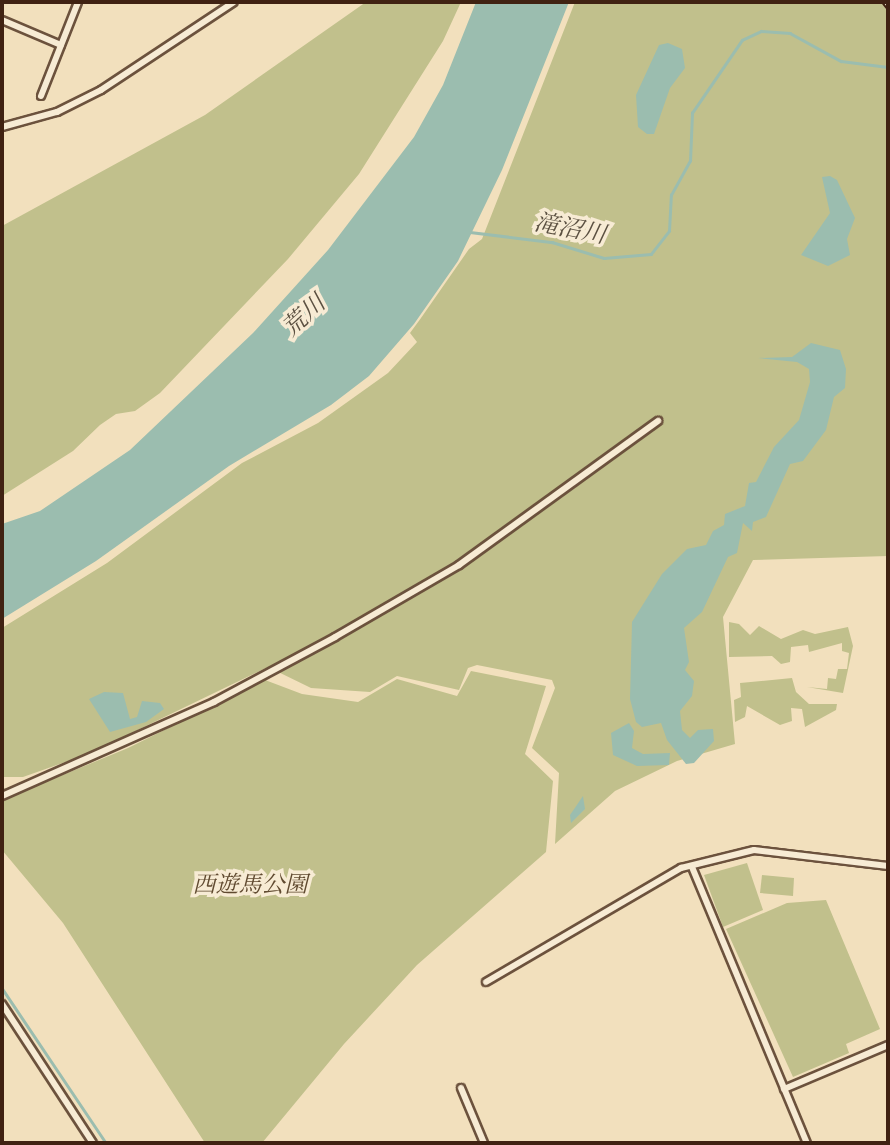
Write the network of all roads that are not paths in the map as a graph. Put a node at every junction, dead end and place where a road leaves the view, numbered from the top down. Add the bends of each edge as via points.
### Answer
1 (78, 2) edge
2 (234, 2) edge
3 (2, 20) edge
4 (61, 45) junction
5 (41, 96) dead end
6 (2, 127) edge
7 (658, 421) dead end
8 (2, 796) edge
9 (888, 866) edge
10 (692, 867) junction
11 (486, 982) dead end
12 (2, 1004) edge
13 (888, 1045) edge
14 (461, 1088) dead end
15 (784, 1089) junction
16 (93, 1143) edge
17 (484, 1143) edge
18 (807, 1143) edge

1 - 4 street
2 - 6 street via 101,90 57,112
3 - 4 street
4 - 5 street
7 - 8 street via 459,565 335,637 214,702
9 - 10 street via 754,850
10 - 11 street via 671,874
10 - 15 street
12 - 16 street
13 - 15 street
14 - 17 street
15 - 18 street

